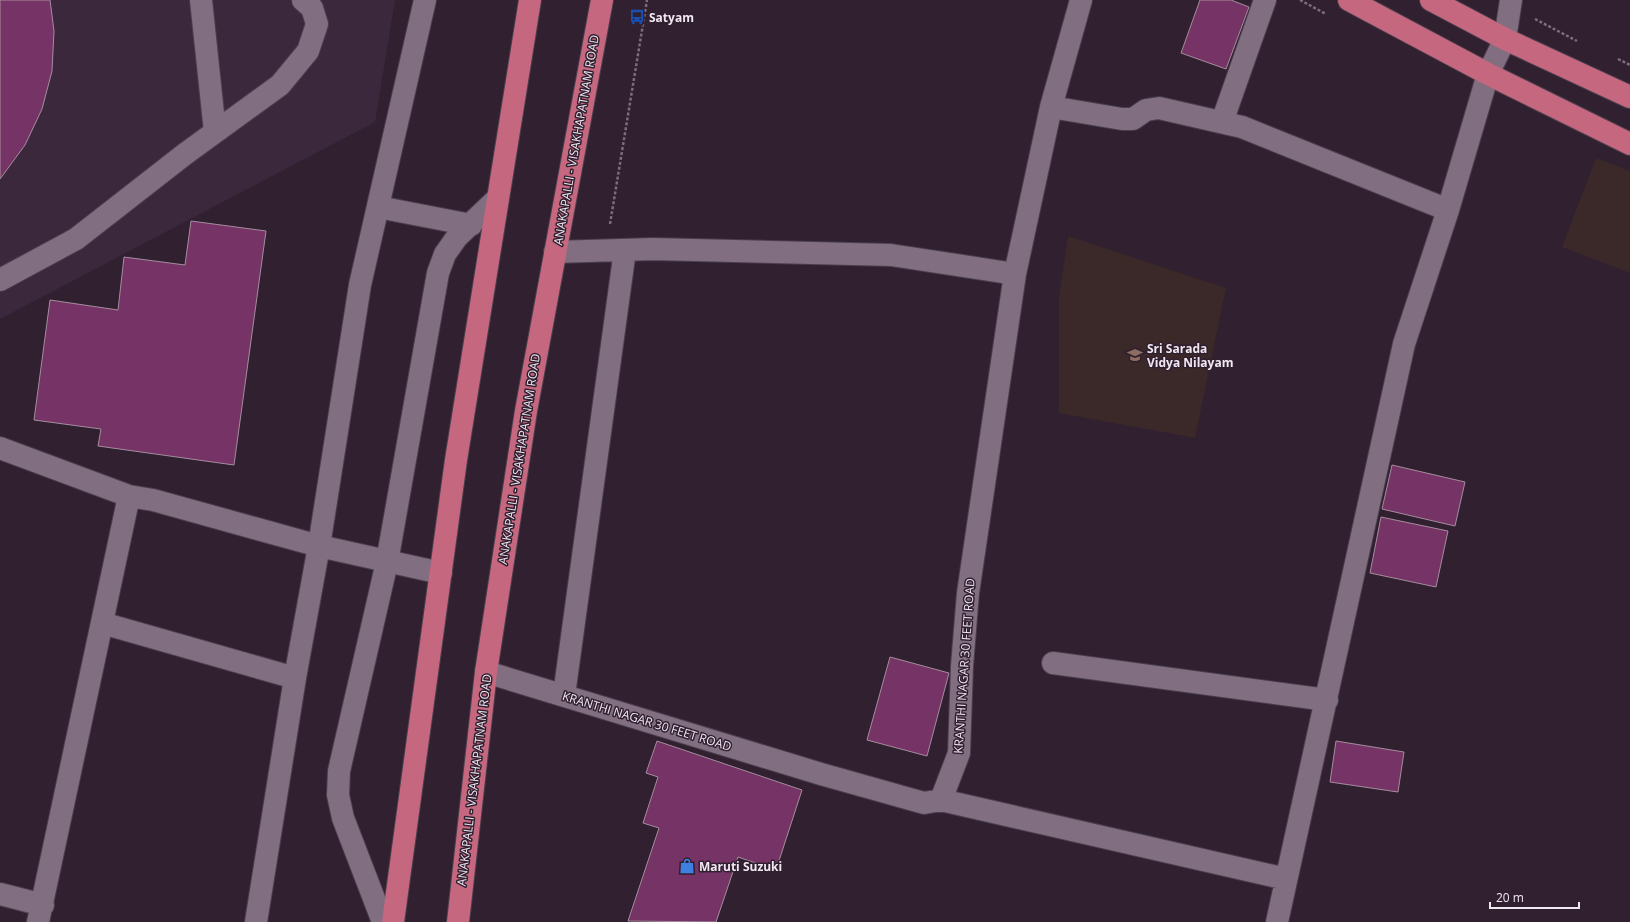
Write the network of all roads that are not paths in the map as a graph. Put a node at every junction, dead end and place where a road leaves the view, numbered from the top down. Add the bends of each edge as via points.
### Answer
1 (201, 0) edge
2 (303, 0) edge
3 (425, 0) edge
4 (530, 0) edge
5 (602, 0) edge
6 (612, 0) edge
7 (1082, 0) edge
8 (1265, 0) edge
9 (1349, 0) edge
10 (1431, 0) edge
11 (1511, 3) edge
12 (596, 33) junction
13 (1505, 39) junction
14 (1488, 74) junction
15 (1630, 97) edge
16 (1051, 107) junction
17 (1222, 122) junction
18 (215, 132) junction
19 (1630, 144) edge
20 (498, 198) junction
21 (378, 206) junction
22 (1448, 210) junction
23 (471, 225) junction
24 (615, 250) junction
25 (555, 252) junction
26 (1015, 274) junction
27 (0, 280) edge
28 (0, 448) edge
29 (129, 496) junction
30 (319, 546) junction
31 (387, 562) junction
32 (441, 573) junction
33 (102, 624) junction
34 (1053, 663) dead end
35 (486, 672) junction
36 (295, 678) junction
37 (564, 695) junction
38 (1327, 700) junction
39 (941, 800) junction
40 (1286, 879) junction
41 (0, 894) edge
42 (43, 917) edge
43 (256, 922) edge
44 (383, 922) edge
45 (393, 922) edge
46 (458, 922) edge
47 (1277, 922) edge

1 - 18 street
2 - 18 street via 312,8 317,24 308,51 280,85
3 - 21 street
4 - 20 main road
5 - 12 main road, ANAKAPALLI - VISAKHAPATNAM ROAD
6 - 12 main road
7 - 16 street, KRANTHI NAGAR 30 FEET ROAD
8 - 17 street
9 - 14 main road
10 - 13 main road
11 - 13 street
12 - 25 main road, ANAKAPALLI - VISAKHAPATNAM ROAD
13 - 14 street
13 - 15 main road
14 - 19 main road
14 - 22 street
16 - 17 street via 1122,119 1133,119 1146,110 1159,108
16 - 26 street, KRANTHI NAGAR 30 FEET ROAD
17 - 22 street via 1265,135
18 - 27 street via 76,239
20 - 23 street
20 - 32 main road
21 - 23 street
21 - 30 street via 360,285
22 - 38 street via 1404,344
23 - 31 street via 457,237 445,254 438,273
24 - 25 street
24 - 26 street via 891,255
24 - 37 street
25 - 35 main road, ANAKAPALLI - VISAKHAPATNAM ROAD via 526,411
26 - 39 street, KRANTHI NAGAR 30 FEET ROAD via 968,593 959,753
28 - 29 street
29 - 30 street via 153,500
29 - 33 street
30 - 31 street
30 - 36 street
31 - 32 street
31 - 44 street via 339,770 338,795 343,818
32 - 45 main road
33 - 36 street
33 - 42 street
34 - 38 street
35 - 37 street, KRANTHI NAGAR 30 FEET ROAD
35 - 46 main road, ANAKAPALLI - VISAKHAPATNAM ROAD
36 - 43 street
37 - 39 street, KRANTHI NAGAR 30 FEET ROAD via 916,801 924,803
38 - 40 street
39 - 40 street
40 - 47 street
41 - 42 street

